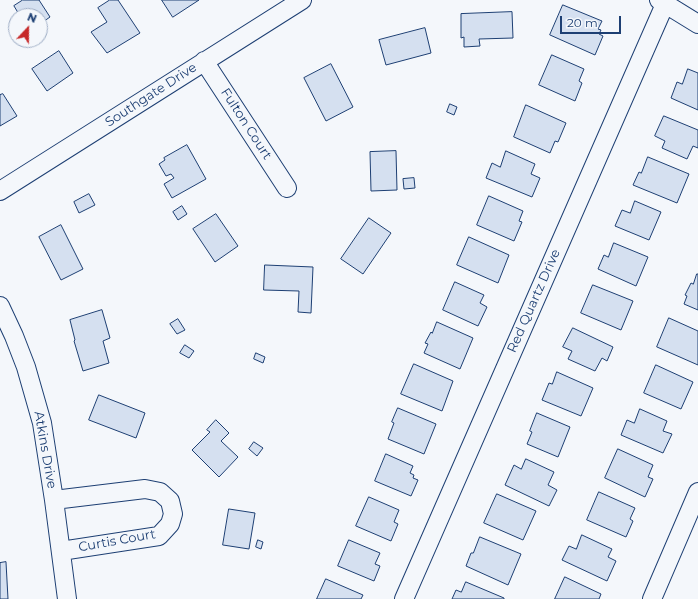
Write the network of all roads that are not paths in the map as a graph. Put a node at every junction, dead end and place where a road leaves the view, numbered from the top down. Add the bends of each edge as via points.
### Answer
1 (302, 0) edge
2 (662, 2) edge
3 (698, 24) edge
4 (204, 61) junction
5 (287, 188) dead end
6 (0, 191) edge
7 (0, 306) edge
8 (698, 492) edge
9 (54, 500) junction
10 (61, 551) junction
11 (67, 599) edge
12 (404, 599) edge
13 (652, 599) edge

1 - 4 street, Southgate Drive
2 - 3 street
2 - 12 street, Red Quartz Drive
4 - 5 street, Fulton Court
4 - 6 street, Southgate Drive
7 - 9 street, Atkins Drive via 26,367 34,394 42,423
8 - 13 street
9 - 10 street, Atkins Drive
9 - 10 street, Curtis Court via 145,489 160,492 170,501 173,514 170,524 159,536
10 - 11 street, Atkins Drive

